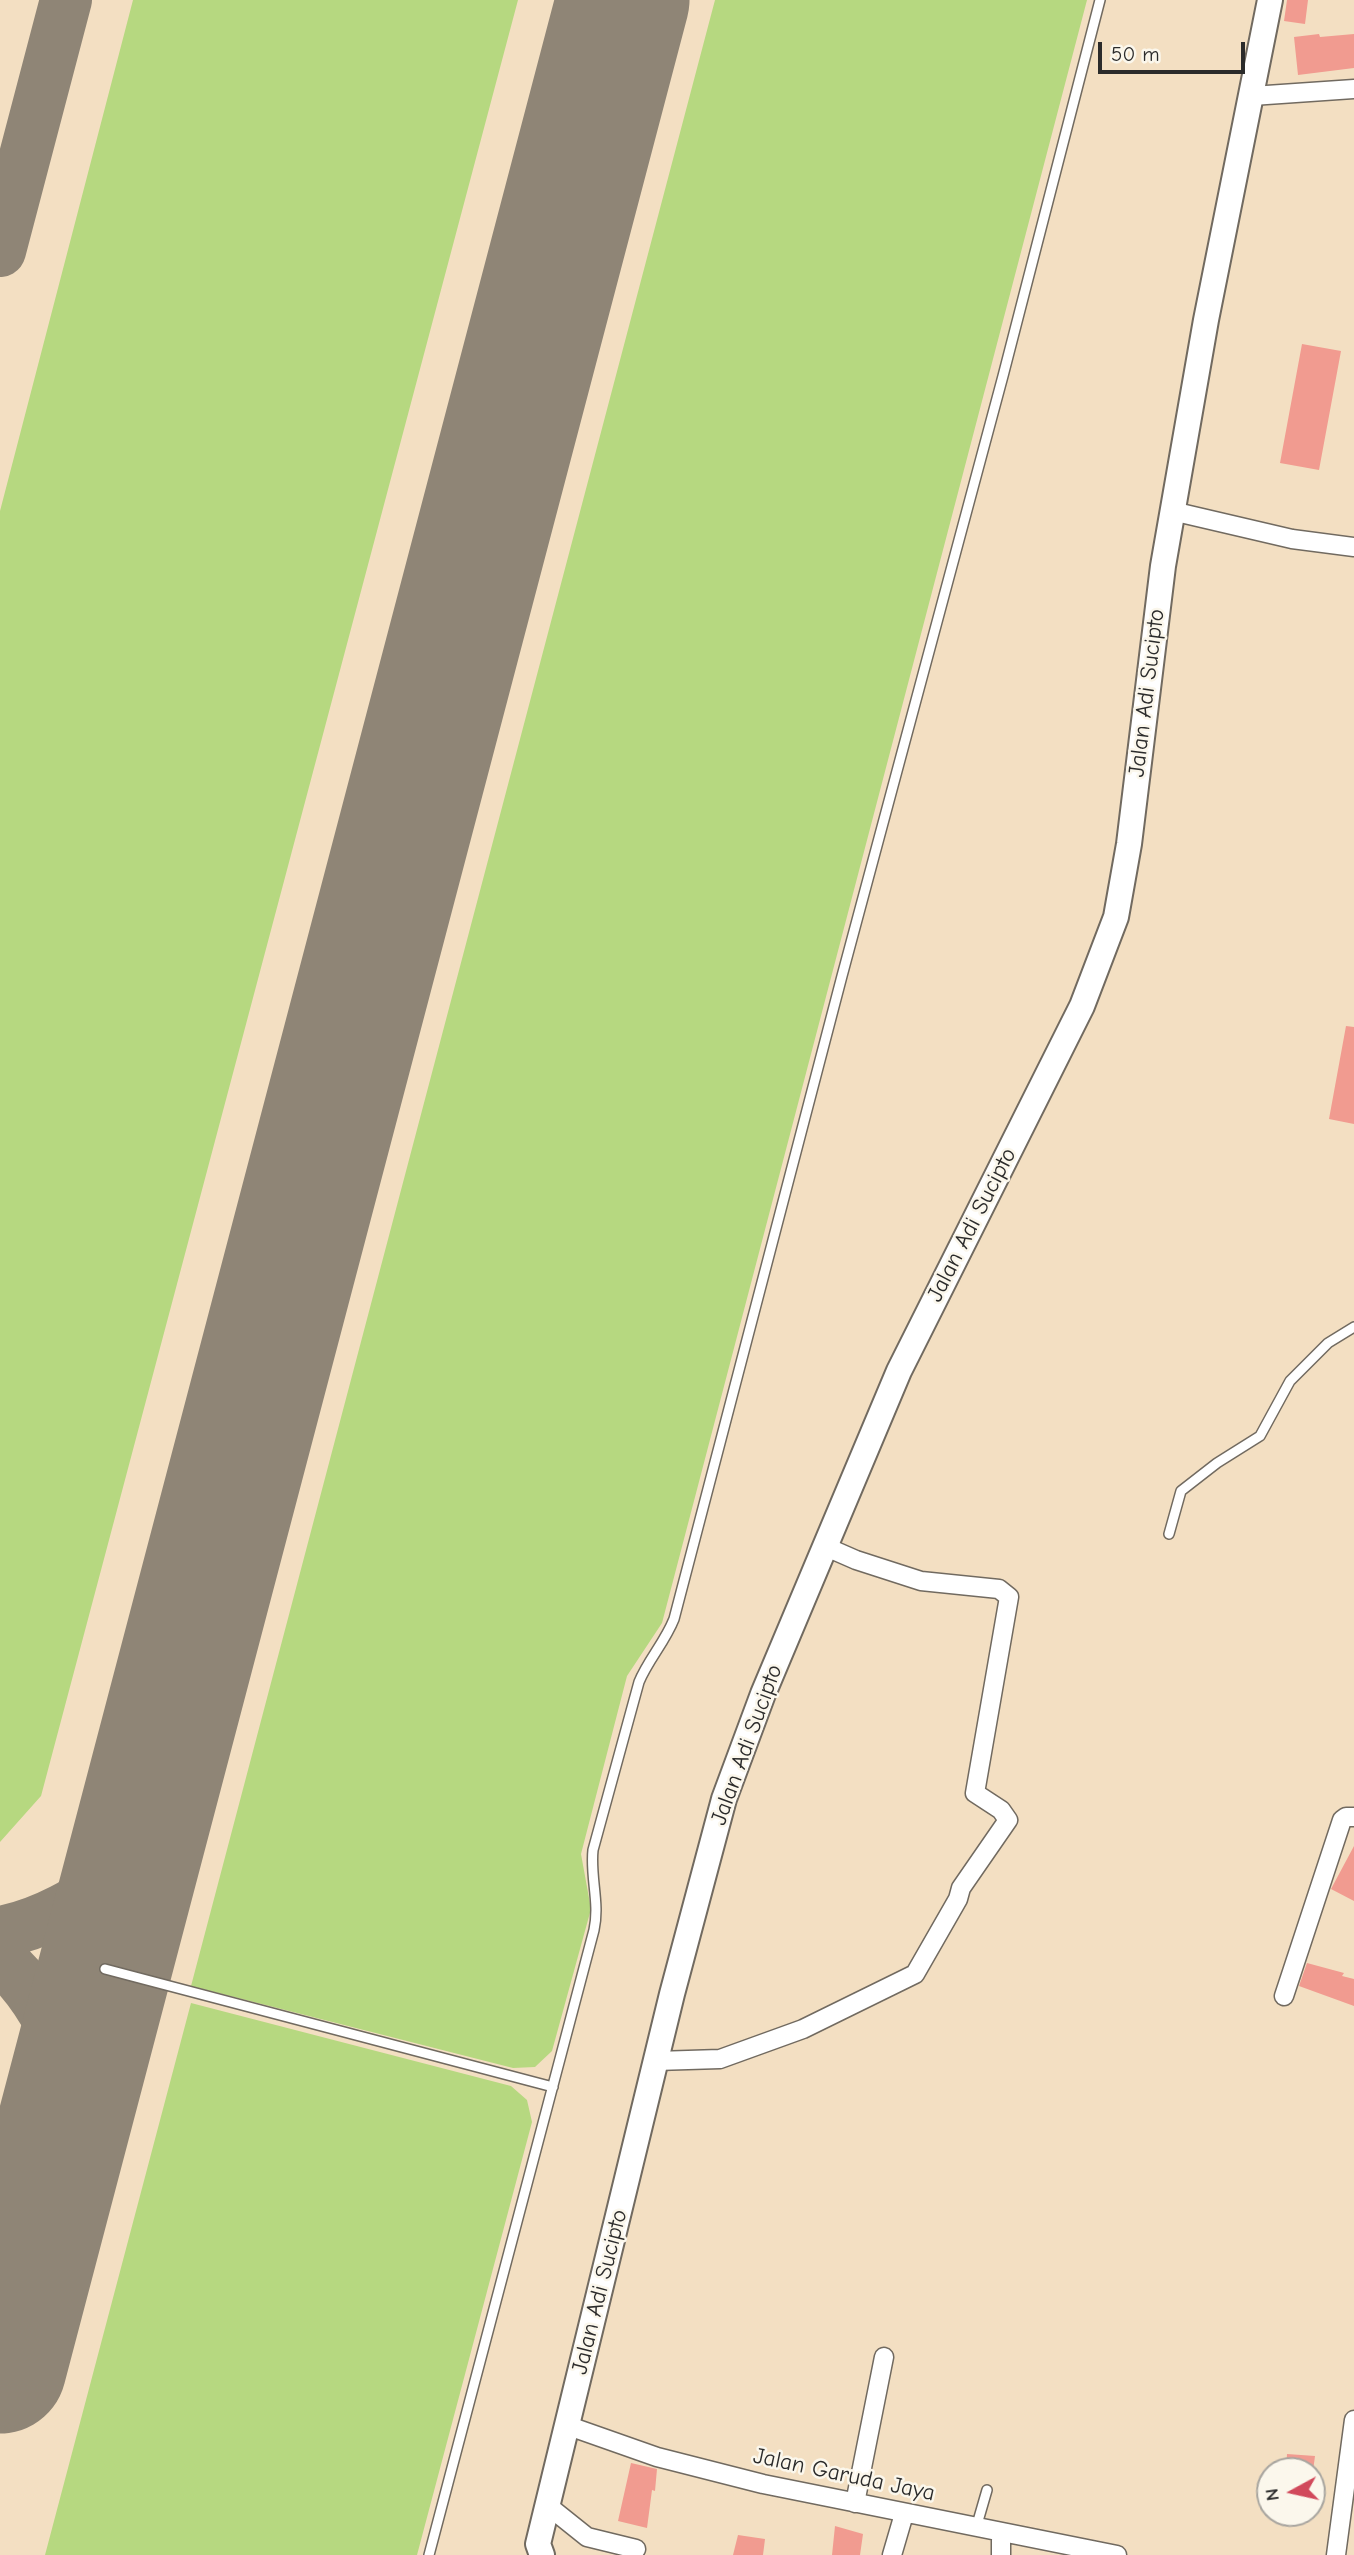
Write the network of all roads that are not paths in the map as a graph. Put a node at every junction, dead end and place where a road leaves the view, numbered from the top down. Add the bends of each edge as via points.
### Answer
1 (1100, 0) edge
2 (1270, 0) edge
3 (1354, 89) edge
4 (1252, 96) junction
5 (1172, 510) junction
6 (1354, 547) edge
7 (1354, 1327) edge
8 (1169, 1534) dead end
9 (824, 1546) junction
10 (1354, 1817) edge
11 (105, 1969) dead end
12 (1283, 1996) dead end
13 (656, 2061) junction
14 (553, 2087) junction
15 (884, 2357) dead end
16 (1354, 2420) edge
17 (566, 2425) junction
18 (1351, 2463) edge
19 (987, 2490) dead end
20 (855, 2503) junction
21 (547, 2504) junction
22 (904, 2514) junction
23 (976, 2528) junction
24 (1002, 2533) junction
25 (636, 2549) dead end
26 (538, 2551) edge
27 (429, 2555) edge
28 (892, 2555) edge
29 (1002, 2555) edge
30 (1117, 2555) edge
31 (1336, 2555) edge

1 - 14 lane via 674,1619 639,1682 593,1850 597,1916
2 - 4 street, Jalan Adi Sucipto
3 - 4 street
4 - 5 street, Jalan Adi Sucipto
5 - 6 street via 1292,539
5 - 9 street, Jalan Adi Sucipto via 1116,917 1083,1006 899,1370
7 - 8 lane via 1328,1343 1290,1381 1259,1436 1181,1491
9 - 13 street, Jalan Adi Sucipto via 724,1798
9 - 13 street via 920,1581 999,1589 1009,1597 975,1793 1009,1820 961,1888 915,1974 803,2029 720,2059
10 - 12 street via 1342,1820
11 - 14 lane
13 - 17 street, Jalan Adi Sucipto
14 - 27 lane
15 - 20 street
16 - 18 street
17 - 20 street, Jalan Garuda Jaya via 657,2457
17 - 21 street, Jalan Adi Sucipto
18 - 31 street
19 - 23 lane
20 - 22 street, Jalan Garuda Jaya
21 - 25 street via 587,2537
21 - 26 street, Jalan Adi Sucipto
22 - 23 street, Jalan Garuda Jaya
22 - 28 street
23 - 24 street, Jalan Garuda Jaya
24 - 29 street
24 - 30 street, Jalan Garuda Jaya

